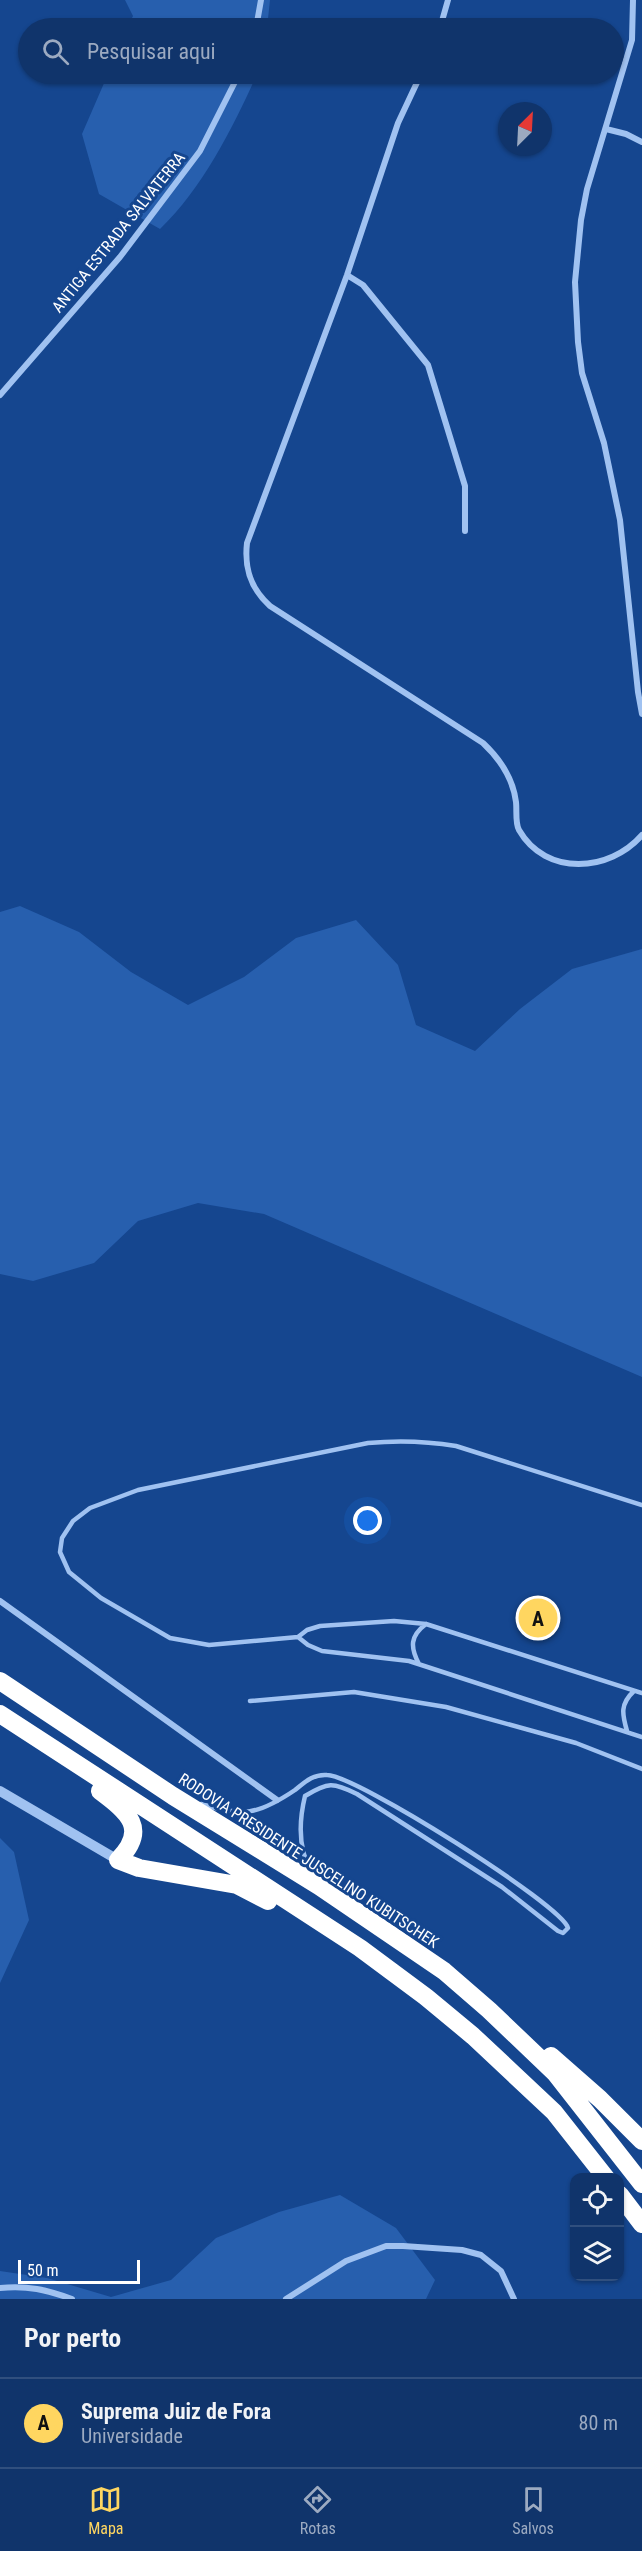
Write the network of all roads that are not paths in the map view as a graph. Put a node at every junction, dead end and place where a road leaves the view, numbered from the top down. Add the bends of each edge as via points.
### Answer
1 (261, 0) edge
2 (448, 0) edge
3 (633, 0) edge
4 (258, 18) edge
5 (443, 18) edge
6 (624, 67) edge
7 (234, 84) edge
8 (416, 84) edge
9 (619, 84) edge
10 (606, 129) junction
11 (642, 142) edge
12 (347, 275) junction
13 (0, 395) edge
14 (465, 531) dead end
15 (642, 714) edge
16 (642, 835) edge
17 (642, 1505) edge
18 (0, 1601) edge
19 (426, 1624) junction
20 (298, 1637) junction
21 (419, 1664) junction
22 (0, 1681) edge
23 (634, 1691) junction
24 (642, 1693) edge
25 (250, 1701) dead end
26 (6, 1718) edge
27 (627, 1731) junction
28 (642, 1737) edge
29 (642, 1769) edge
30 (294, 1790) junction
31 (0, 1791) edge
32 (173, 1796) junction
33 (305, 1796) junction
34 (277, 1800) junction
35 (118, 1860) junction
36 (319, 1886) junction
37 (360, 1948) junction
38 (489, 2010) junction
39 (642, 2141) edge
40 (602, 2173) edge
41 (642, 2184) edge
42 (624, 2200) edge
43 (642, 2224) edge
44 (0, 2288) edge
45 (72, 2299) edge
46 (286, 2299) edge
47 (514, 2299) edge

1 - 4 street
2 - 5 street
3 - 6 street via 632,40
7 - 13 street, ANTIGA ESTRADA SALVATERRA via 200,151 120,256
8 - 12 street via 398,123
9 - 10 street
10 - 11 street
10 - 15 street via 581,220 575,312 582,373 604,443 620,520
12 - 14 street via 363,285 428,365 465,486
12 - 16 street via 247,543 246,566 254,588 270,606 483,743 511,781 517,827 545,855 571,864 597,863 622,853
17 - 20 lane via 456,1446 397,1440 138,1490 90,1508 73,1521 62,1538 60,1552 69,1572 101,1598 170,1638 209,1645
18 - 34 street
19 - 20 lane via 394,1621 320,1626
19 - 21 lane via 415,1632 412,1642 412,1652
19 - 23 lane
20 - 21 lane via 322,1651
21 - 27 lane
22 - 32 highway, RODOVIA PRESIDENTE JUSCELINO KUBITSCHEK
23 - 24 lane
23 - 27 lane via 623,1706
25 - 29 lane via 354,1692 447,1707 576,1743
26 - 35 highway via 113,1801 134,1824 128,1851
26 - 37 highway
27 - 28 lane
30 - 33 lane
30 - 33 lane via 320,1775 335,1775 357,1785 432,1826 491,1866 565,1922 567,1930 558,1931 502,1887 357,1794 331,1784
30 - 34 lane
31 - 35 street
32 - 34 lane via 239,1814
32 - 36 highway, RODOVIA PRESIDENTE JUSCELINO KUBITSCHEK
33 - 36 lane via 301,1812 303,1850
35 - 37 highway via 139,1868 237,1885
36 - 38 highway, RODOVIA PRESIDENTE JUSCELINO KUBITSCHEK via 444,1971
37 - 40 highway via 473,2036 554,2112
38 - 39 highway via 558,2061
38 - 41 highway, RODOVIA PRESIDENTE JUSCELINO KUBITSCHEK via 555,2073
42 - 43 highway
44 - 45 street via 44,2289
46 - 47 street via 346,2261 386,2246 462,2250 481,2255 501,2271

